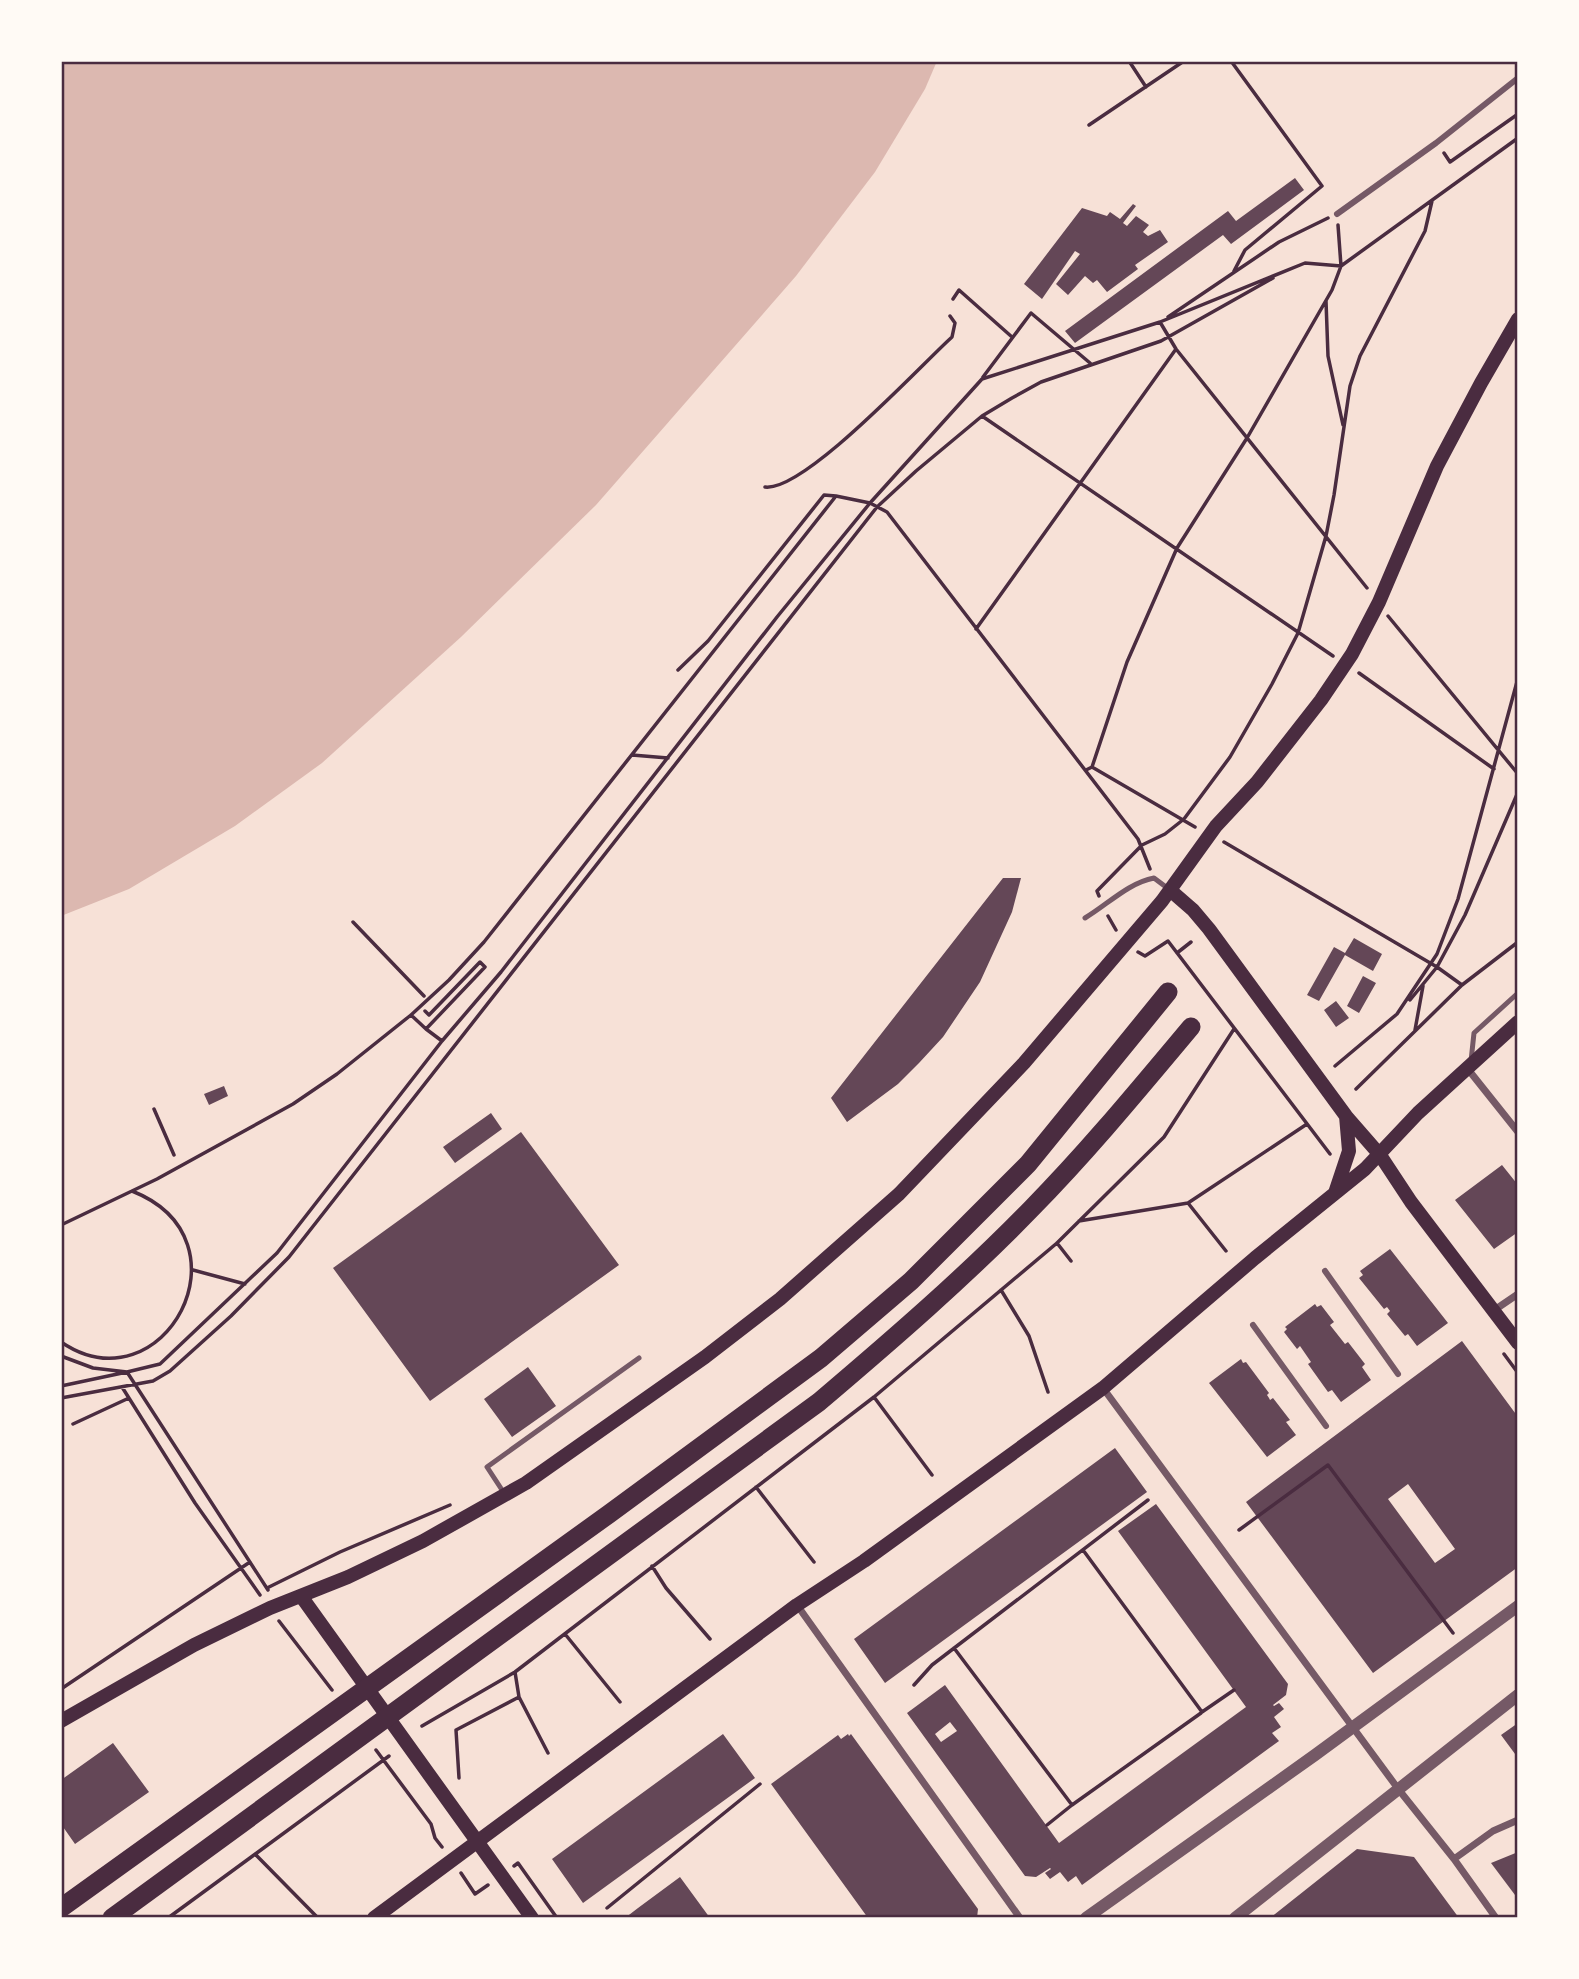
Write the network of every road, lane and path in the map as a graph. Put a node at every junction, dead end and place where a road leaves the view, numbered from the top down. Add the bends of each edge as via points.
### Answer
1 (1129, 61) edge
2 (1184, 61) edge
3 (1231, 61) edge
4 (1518, 78) edge
5 (1146, 86) junction
6 (1518, 114) edge
7 (1089, 125) dead end
8 (1518, 138) edge
9 (1436, 143) junction
10 (1433, 199) junction
11 (1337, 214) junction
12 (1341, 265) junction
13 (1284, 271) junction
14 (1233, 273) junction
15 (953, 299) dead end
16 (1326, 299) junction
17 (950, 316) dead end
18 (1518, 318) edge
19 (1160, 322) junction
20 (1169, 336) junction
21 (1012, 337) junction
22 (1176, 349) junction
23 (1073, 350) junction
24 (1091, 364) junction
25 (982, 379) junction
26 (982, 416) junction
27 (1343, 427) junction
28 (1247, 438) junction
29 (1080, 482) junction
30 (765, 487) dead end
31 (836, 496) junction
32 (870, 503) junction
33 (877, 507) junction
34 (1325, 536) junction
35 (1177, 548) junction
36 (1373, 594) dead end
37 (1385, 611) dead end
38 (976, 629) junction
39 (1298, 633) junction
40 (1339, 659) dead end
41 (678, 670) dead end
42 (1354, 670) dead end
43 (1518, 678) edge
44 (1499, 751) junction
45 (632, 755) junction
46 (668, 758) junction
47 (1092, 767) junction
48 (1494, 769) junction
49 (1086, 770) junction
50 (1518, 774) edge
51 (1518, 792) edge
52 (1184, 819) junction
53 (1195, 827) dead end
54 (1221, 840) dead end
55 (1142, 845) junction
56 (1170, 890) junction
57 (1100, 898) dead end
58 (1108, 916) dead end
59 (1085, 918) dead end
60 (352, 922) dead end
61 (1118, 935) dead end
62 (1191, 942) dead end
63 (1518, 942) edge
64 (1136, 951) dead end
65 (1177, 953) junction
66 (1431, 963) junction
67 (1437, 967) junction
68 (1423, 984) junction
69 (1462, 985) junction
70 (1168, 992) dead end
71 (1518, 993) edge
72 (424, 996) dead end
73 (425, 1011) dead end
74 (413, 1014) junction
75 (1398, 1014) junction
76 (1518, 1022) edge
77 (1191, 1027) dead end
78 (426, 1029) junction
79 (1415, 1031) junction
80 (442, 1041) junction
81 (1335, 1066) dead end
82 (1469, 1066) junction
83 (1356, 1088) dead end
84 (154, 1109) dead end
85 (1346, 1116) junction
86 (1307, 1124) junction
87 (1518, 1132) edge
88 (1330, 1154) dead end
89 (174, 1155) dead end
90 (1380, 1155) junction
91 (132, 1191) junction
92 (1334, 1195) junction
93 (1188, 1202) junction
94 (1078, 1222) dead end
95 (61, 1225) edge
96 (1057, 1242) dead end
97 (1226, 1251) dead end
98 (1071, 1261) dead end
99 (192, 1270) junction
100 (1325, 1270) dead end
101 (245, 1284) junction
102 (1001, 1290) dead end
103 (1518, 1294) edge
104 (1493, 1311) junction
105 (1253, 1325) dead end
106 (61, 1342) edge
107 (1518, 1343) edge
108 (61, 1356) edge
109 (639, 1358) dead end
110 (127, 1372) junction
111 (1398, 1374) dead end
112 (136, 1385) junction
113 (61, 1386) edge
114 (122, 1387) junction
115 (1103, 1388) junction
116 (1048, 1392) dead end
117 (874, 1397) dead end
118 (61, 1398) edge
119 (129, 1398) junction
120 (73, 1424) dead end
121 (1326, 1426) dead end
122 (932, 1475) dead end
123 (756, 1487) dead end
124 (506, 1496) junction
125 (1148, 1500) dead end
126 (454, 1503) dead end
127 (1239, 1530) dead end
128 (1083, 1550) junction
129 (250, 1562) junction
130 (814, 1562) dead end
131 (652, 1566) dead end
132 (241, 1568) junction
133 (301, 1596) junction
134 (263, 1599) dead end
135 (797, 1605) junction
136 (1518, 1606) edge
137 (278, 1620) dead end
138 (1453, 1633) dead end
139 (565, 1634) dead end
140 (710, 1639) dead end
141 (954, 1648) junction
142 (515, 1672) dead end
143 (915, 1685) dead end
144 (61, 1689) edge
145 (1234, 1690) dead end
146 (1518, 1695) edge
147 (519, 1697) junction
148 (339, 1699) dead end
149 (620, 1702) dead end
150 (1202, 1712) junction
151 (61, 1721) edge
152 (1353, 1726) junction
153 (376, 1750) dead end
154 (548, 1753) dead end
155 (389, 1756) dead end
156 (384, 1760) junction
157 (459, 1778) dead end
158 (760, 1784) dead end
159 (1399, 1790) junction
160 (1072, 1805) junction
161 (1518, 1820) edge
162 (1047, 1825) dead end
163 (477, 1842) junction
164 (444, 1850) dead end
165 (256, 1855) junction
166 (1454, 1859) junction
167 (518, 1863) dead end
168 (460, 1872) dead end
169 (488, 1885) dead end
170 (607, 1908) dead end
171 (61, 1909) edge
172 (112, 1918) edge
173 (168, 1918) edge
174 (318, 1918) edge
175 (374, 1918) edge
176 (532, 1918) edge
177 (557, 1918) edge
178 (1020, 1918) edge
179 (1086, 1918) edge
180 (1235, 1918) edge
181 (1496, 1918) edge

1 - 5 path
2 - 5 path
3 - 14 path via 1322,186 1245,250
4 - 9 street
5 - 7 path
6 - 9 path via 1450,162
8 - 10 path
9 - 11 street
10 - 12 path
10 - 27 path via 1425,231 1360,356
11 - 12 path
11 - 14 path via 1279,242
12 - 13 path via 1305,262
12 - 16 path
13 - 19 path
13 - 20 path
14 - 19 path
15 - 21 path via 959,290
16 - 27 path via 1328,356
16 - 28 path
17 - 30 path via 955,323 953,337 882,407 794,478
18 - 56 main road via 1437,466 1352,654 1284,750 1216,826
19 - 20 path
19 - 23 path
20 - 22 path
20 - 24 path
21 - 23 path via 1031,313
21 - 25 path
22 - 28 path
22 - 29 path
23 - 24 path
23 - 25 path
24 - 26 path via 1041,382
25 - 32 path
26 - 29 path
26 - 33 path
27 - 34 path
28 - 34 path
28 - 35 path
29 - 35 path
29 - 38 path
31 - 32 path
31 - 41 path via 824,495 708,641
31 - 45 path
32 - 33 path
32 - 46 path
33 - 38 path via 887,513
33 - 112 path via 289,1257 170,1371
34 - 36 path
34 - 39 path
35 - 39 path
35 - 47 path via 1127,662
37 - 44 path
38 - 49 path
39 - 40 path
39 - 52 path via 1230,757
42 - 48 path
43 - 44 path
44 - 48 path
44 - 50 path
45 - 46 path
45 - 74 path via 478,948
46 - 80 path
47 - 49 path
47 - 52 path
48 - 66 path via 1458,899
49 - 55 path
51 - 67 path via 1465,915
52 - 53 path
52 - 55 path
54 - 66 path
55 - 57 path via 1097,891
56 - 59 lane via 1154,878 1139,881
56 - 85 main road via 1209,929
56 - 124 main road via 996,1095 874,1217 789,1292 705,1357
58 - 61 path
60 - 72 path
62 - 65 path
63 - 69 path
64 - 65 path via 1145,956 1168,941
65 - 86 path
66 - 67 path
66 - 75 path
67 - 68 path
67 - 69 path
68 - 75 path
68 - 79 path
69 - 79 path
70 - 171 highway via 1028,1164 911,1280 821,1358
71 - 82 lane via 1474,1033
73 - 78 path via 429,1015 480,962 485,967
74 - 78 path
74 - 91 path via 293,1104
75 - 81 path
76 - 82 main road
77 - 172 highway via 1031,1209 914,1322 818,1402
78 - 80 path
79 - 83 path
80 - 101 path via 277,1253
82 - 87 street
82 - 90 main road
84 - 89 path
85 - 90 main road
85 - 92 main road via 1349,1151
86 - 88 path
86 - 93 path
90 - 92 main road
90 - 104 main road
91 - 95 path
91 - 99 path via 174,1221 189,1249
92 - 115 main road
93 - 94 path
93 - 97 path
96 - 98 path
99 - 101 path
99 - 106 path via 182,1313 152,1345 109,1358 76,1352
100 - 111 street
101 - 110 path via 160,1364
102 - 116 path via 1029,1336
103 - 104 street
104 - 107 main road
105 - 121 street
108 - 110 path via 93,1368
109 - 124 lane via 487,1467
110 - 112 path
110 - 113 path
112 - 114 path
112 - 129 path
114 - 118 path
114 - 119 path
115 - 135 main road
115 - 152 street
117 - 122 path
119 - 120 path
119 - 132 path
123 - 130 path
124 - 133 main road via 423,1541
125 - 128 path
126 - 129 path via 267,1588
127 - 138 path via 1328,1465
128 - 141 path
128 - 150 path
129 - 132 path
131 - 140 path
132 - 134 path
132 - 144 path
133 - 151 main road via 194,1645
133 - 163 main road
135 - 163 main road
135 - 178 street
136 - 152 street
137 - 148 path
139 - 149 path
141 - 143 path
141 - 160 path
142 - 147 path
145 - 150 path
146 - 159 street
147 - 154 path
147 - 157 path via 456,1730
150 - 160 path
152 - 159 street
152 - 179 street
153 - 156 path
155 - 156 path
156 - 164 path via 431,1824
156 - 165 path
158 - 170 path
159 - 166 street
159 - 180 street
160 - 162 path
161 - 166 street via 1493,1831
163 - 175 main road
163 - 176 main road
165 - 173 path
165 - 174 path
166 - 181 street
167 - 177 path
168 - 169 path via 475,1894

